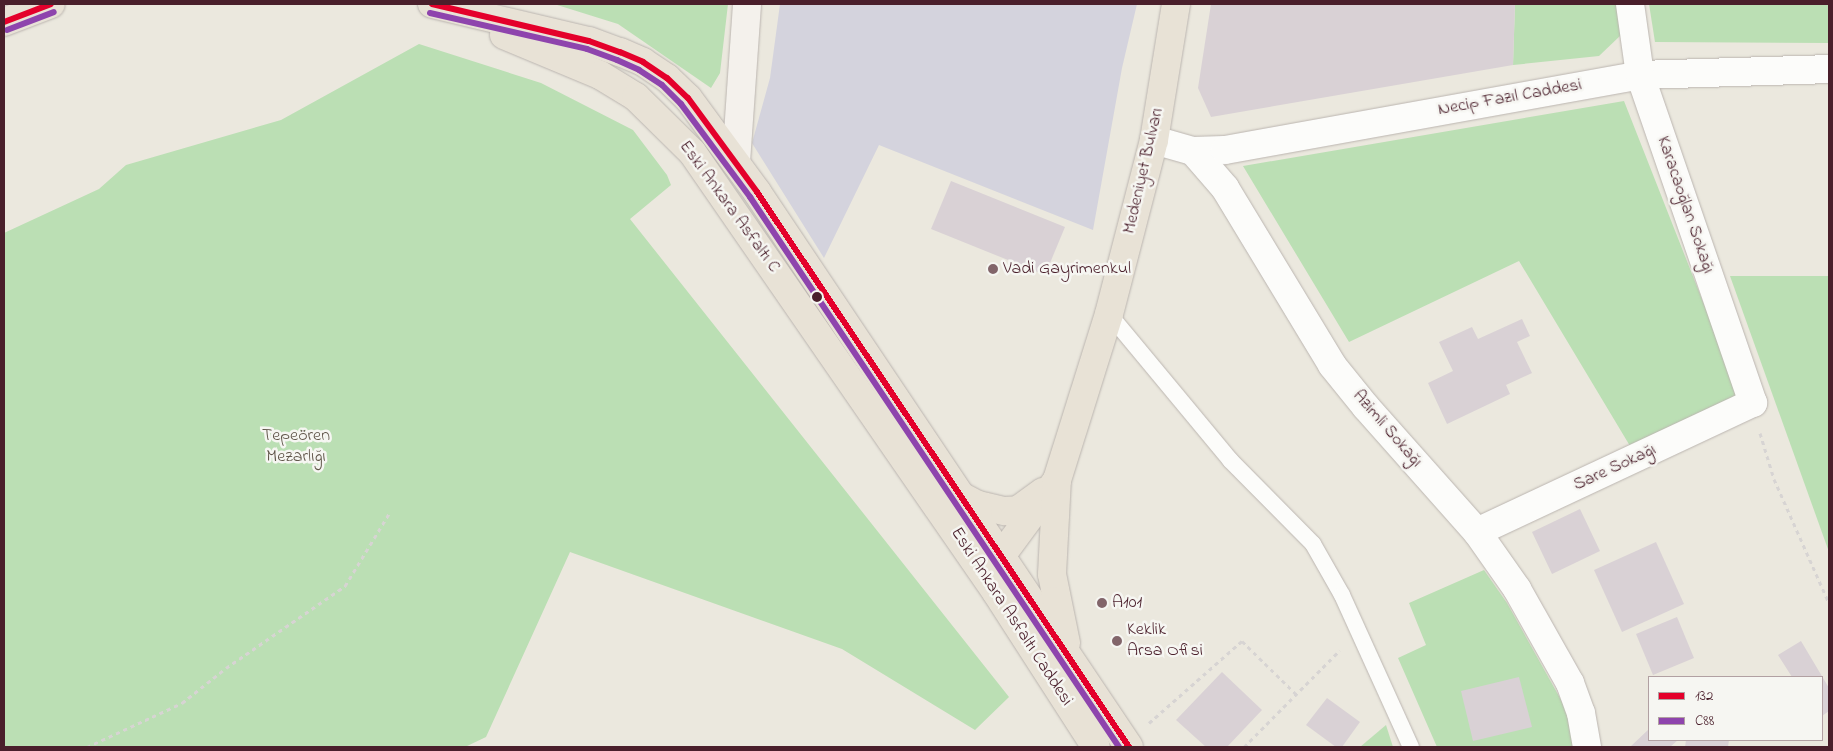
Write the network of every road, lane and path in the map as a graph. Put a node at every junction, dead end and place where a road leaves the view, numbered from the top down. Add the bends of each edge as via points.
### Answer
1 (51, 4) edge
2 (430, 4) edge
3 (747, 4) edge
4 (1176, 4) edge
5 (1630, 4) edge
6 (4, 22) edge
7 (1829, 69) edge
8 (1640, 75) junction
9 (1154, 140) junction
10 (1193, 151) junction
11 (736, 162) junction
12 (1109, 314) junction
13 (1753, 403) junction
14 (1057, 480) junction
15 (925, 488) joint
16 (959, 495) junction
17 (390, 512) dead end
18 (1477, 532) junction
19 (993, 567) junction
20 (1829, 603) edge
21 (1358, 631) junction
22 (1070, 659) junction
23 (1296, 694) junction
24 (1128, 746) edge
25 (87, 747) edge
26 (1096, 747) edge
27 (1244, 747) edge
28 (1411, 747) edge
29 (1587, 747) edge

1 - 6 main road
2 - 11 main road, Eski Ankara Asfaltı Caddesi via 589,41 643,62 688,98
2 - 15 main road, Eski Ankara Asfaltı C via 600,75 636,97 663,122 692,152
3 - 11 street
4 - 9 main road, Medeniyet Bulvarı
5 - 8 street, Karacaoğlan Sokağı
7 - 8 street, Necip Fazıl Caddesi
8 - 10 street, Necip Fazıl Caddesi via 1225,150
8 - 13 street, Karacaoğlan Sokağı
9 - 10 street
9 - 12 main road, Medeniyet Bulvarı
10 - 18 street, Azimli Sokağı via 1225,188 1332,365
11 - 16 main road, Eski Ankara Asfaltı Caddesi
12 - 14 main road, Medeniyet Bulvarı
12 - 21 lane via 1230,460 1313,544
13 - 18 street, Sare Sokağı
13 - 20 path via 1774,478
14 - 16 main road via 1018,510 993,510
14 - 19 main road, Medeniyet Bulvarı
14 - 22 main road, Medeniyet Bulvarı via 1052,574
15 - 19 main road, Eski Ankara Asfaltı Caddesi
16 - 19 main road, Eski Ankara Asfaltı Caddesi
17 - 25 path via 345,586 226,668 182,704
18 - 29 street, Azimli Sokağı via 1517,590 1570,683 1581,712
19 - 22 main road, Eski Ankara Asfaltı Caddesi
19 - 26 main road, Eski Ankara Asfaltı Caddesi
21 - 23 path
21 - 28 lane
22 - 24 main road, Eski Ankara Asfaltı Caddesi
23 - 24 path via 1242,641
23 - 27 path

